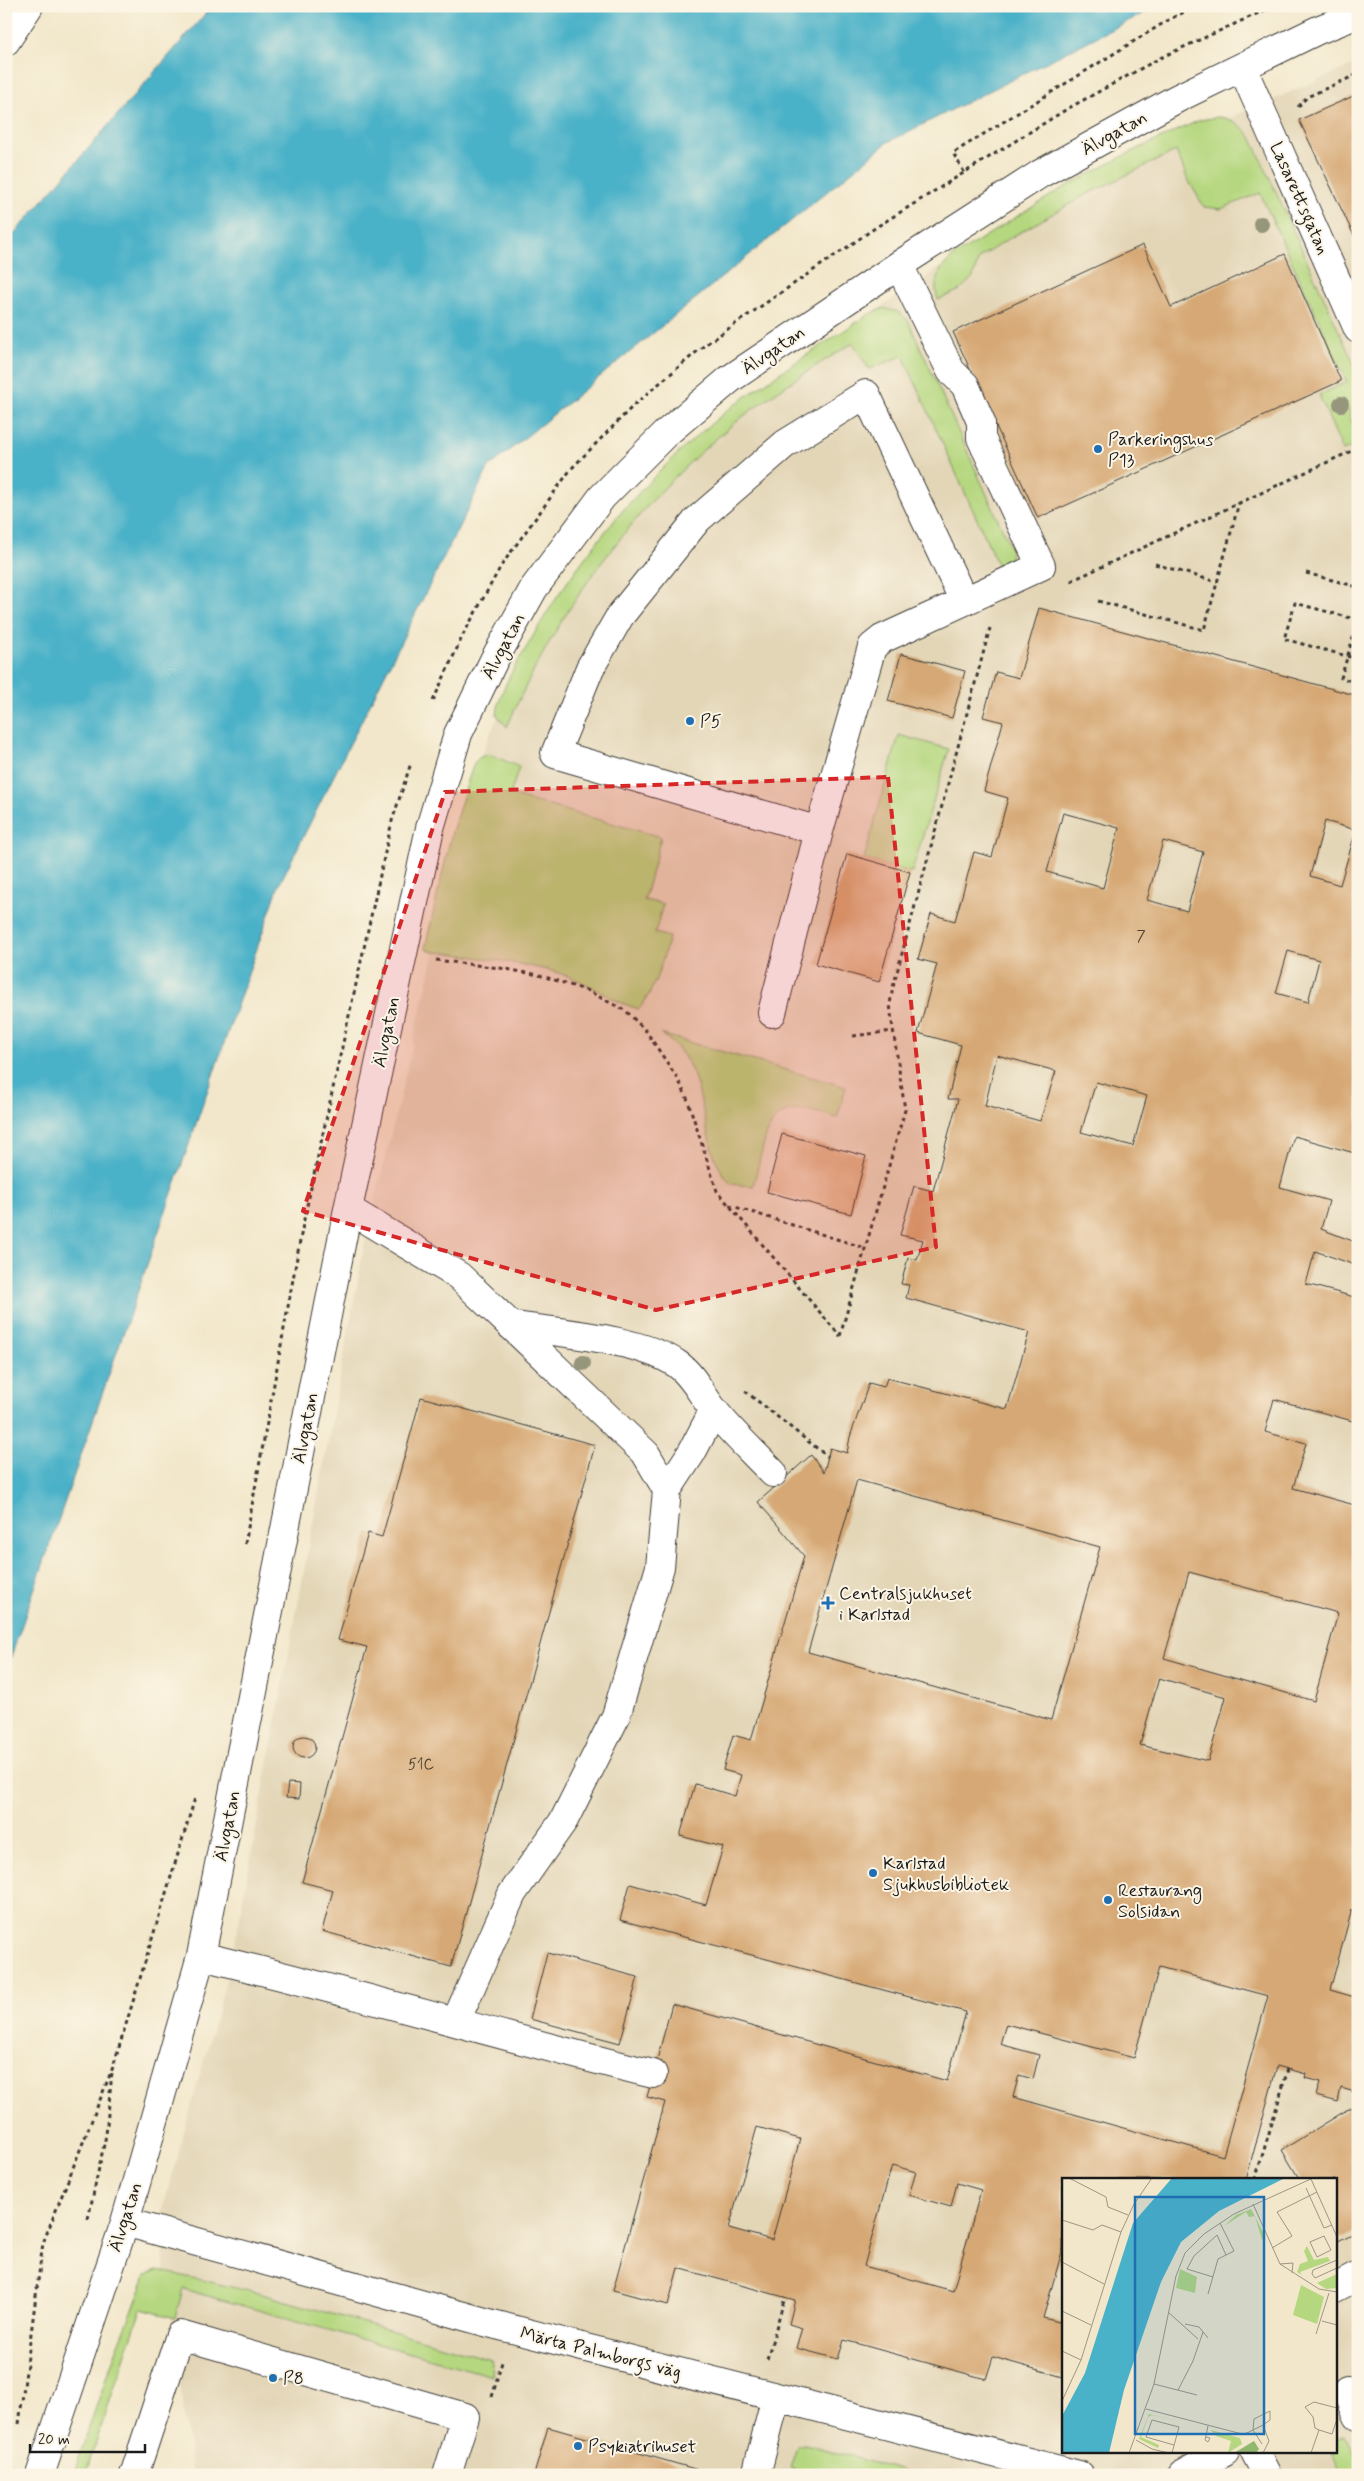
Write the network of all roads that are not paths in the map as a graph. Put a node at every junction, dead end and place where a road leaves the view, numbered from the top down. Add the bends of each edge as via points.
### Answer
1 (29, 6) edge
2 (1358, 14) edge
3 (6, 41) edge
4 (1242, 67) junction
5 (899, 265) junction
6 (1358, 329) edge
7 (964, 601) junction
8 (820, 831) junction
9 (772, 1013) dead end
10 (348, 1209) junction
11 (510, 1325) junction
12 (714, 1410) junction
13 (773, 1473) dead end
14 (667, 1490) junction
15 (201, 1956) junction
16 (456, 2021) junction
17 (653, 2074) dead end
18 (125, 2222) junction
19 (1358, 2276) edge
20 (1336, 2287) edge
21 (776, 2397) junction
22 (1221, 2454) edge
23 (1256, 2454) edge
24 (40, 2475) edge
25 (134, 2475) edge
26 (448, 2475) edge
27 (756, 2475) edge
28 (1079, 2475) edge
29 (1182, 2475) edge
30 (1267, 2475) edge

1 - 3 street
2 - 4 street, Älvgatan
4 - 5 street, Älvgatan via 1092,144 1023,184
4 - 6 street, Lasarettsgatan
5 - 7 street via 950,371 965,385 981,422 981,438 1041,566
5 - 10 street, Älvgatan via 730,379 665,434 602,497 534,588 458,734 430,828
7 - 8 street via 882,639 872,647
7 - 8 street via 866,394 785,444 697,520 620,616 590,668 555,754
8 - 9 street
10 - 11 street via 459,1276
10 - 15 street, Älvgatan
11 - 12 street via 620,1343 654,1353 677,1364
11 - 14 street via 646,1454
12 - 13 street
12 - 14 street
14 - 16 street via 660,1567 616,1716 564,1820 512,1894
15 - 16 street
15 - 18 street, Älvgatan
16 - 17 street via 539,2046
18 - 21 street, Märta Palmborgs väg via 485,2322
18 - 24 street, Älvgatan
19 - 20 street
21 - 27 street
21 - 28 street, Märta Palmborgs väg
22 - 29 street
23 - 30 street
25 - 26 street via 180,2335 465,2417

